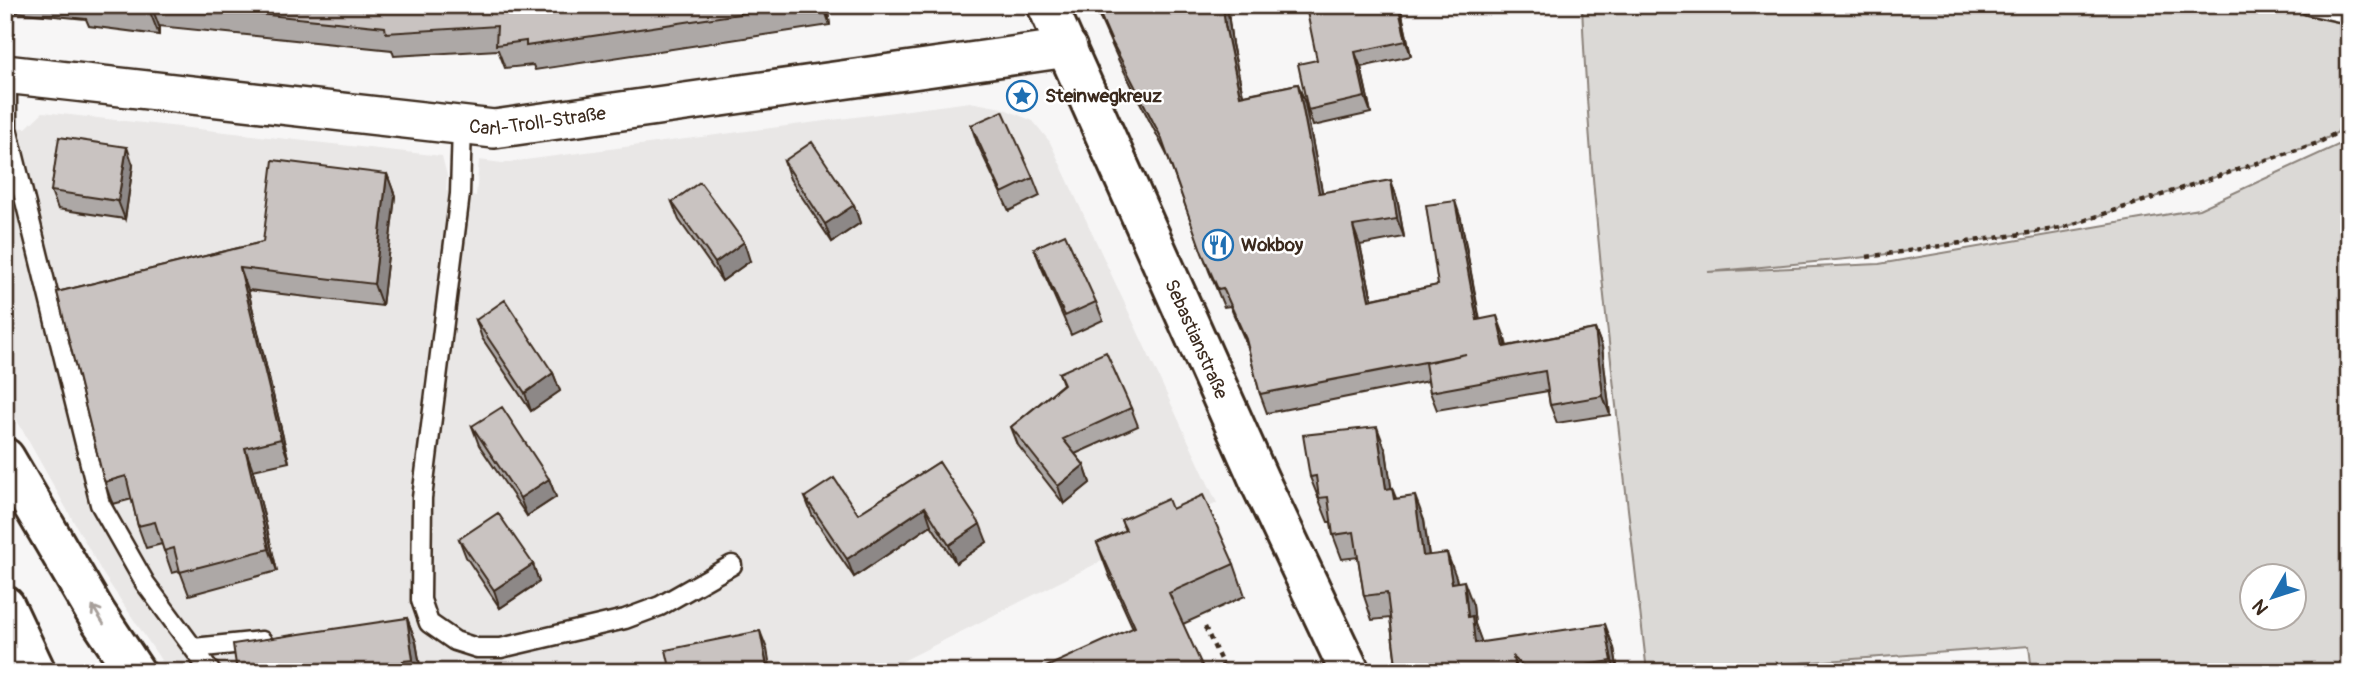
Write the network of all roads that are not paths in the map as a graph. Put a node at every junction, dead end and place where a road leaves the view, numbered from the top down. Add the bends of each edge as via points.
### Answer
1 (1047, 5) edge
2 (2309, 5) edge
3 (2349, 14) edge
4 (1068, 48) junction
5 (6, 74) edge
6 (462, 126) junction
7 (5, 458) edge
8 (732, 565) dead end
9 (5, 606) edge
10 (276, 639) edge
11 (194, 648) junction
12 (36, 672) edge
13 (135, 672) edge
14 (211, 672) edge
15 (1350, 672) edge

1 - 4 main road, Sebastianstraße
2 - 3 lane
4 - 6 street, Carl-Troll-Straße via 494,130
4 - 15 main road, Sebastianstraße
5 - 6 street, Carl-Troll-Straße
5 - 11 lane via 8,128 100,504 145,583
6 - 8 lane via 460,194 422,498 422,624 477,648 501,648 625,619 660,606
13 -> 7 main road
9 - 12 main road
10 - 11 lane
11 - 14 lane

